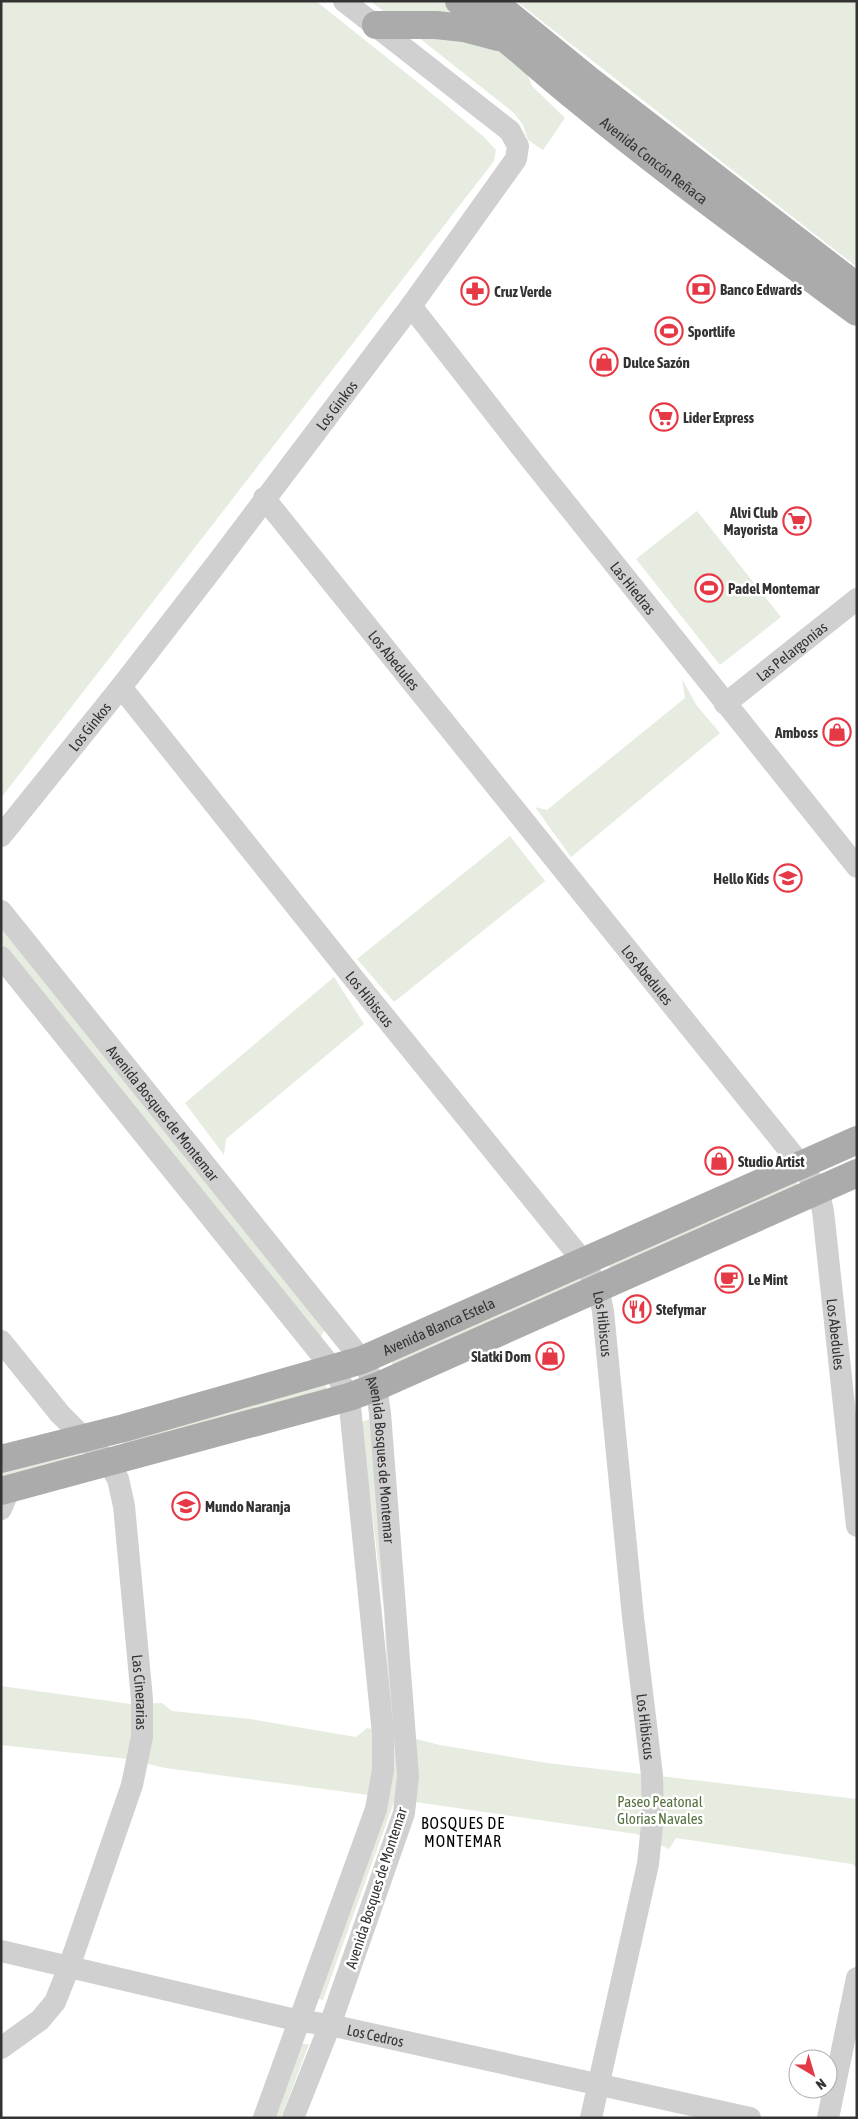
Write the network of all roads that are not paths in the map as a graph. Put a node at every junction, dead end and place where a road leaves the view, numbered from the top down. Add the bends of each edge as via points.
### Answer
1 (344, 1) edge
2 (460, 1) edge
3 (492, 1) edge
4 (376, 25) junction
5 (508, 39) junction
6 (857, 287) edge
7 (411, 306) junction
8 (857, 312) edge
9 (264, 498) junction
10 (857, 599) edge
11 (121, 687) junction
12 (725, 704) junction
13 (1, 836) edge
14 (857, 867) edge
15 (1, 911) edge
16 (1, 957) edge
17 (857, 1140) edge
18 (801, 1165) junction
19 (857, 1173) edge
20 (818, 1190) junction
21 (583, 1261) junction
22 (598, 1288) junction
23 (1, 1340) edge
24 (362, 1360) junction
25 (333, 1370) junction
26 (376, 1387) junction
27 (349, 1396) junction
28 (84, 1438) junction
29 (1, 1459) edge
30 (107, 1461) junction
31 (4, 1497) edge
32 (857, 1526) edge
33 (1, 1951) edge
34 (70, 1967) junction
35 (857, 1978) edge
36 (300, 2020) junction
37 (330, 2025) junction
38 (1, 2048) edge
39 (598, 2084) junction
40 (264, 2118) edge
41 (293, 2118) edge
42 (591, 2118) edge
43 (750, 2118) edge
44 (828, 2118) edge

1 - 4 street, Los Ginkos
2 - 5 main road, Avenida Concón Reñaca
3 - 6 main road, Avenida Concón Reñaca
4 - 5 main road via 436,25
4 - 7 street, Los Ginkos via 510,131 518,146 516,159
5 - 8 main road, Avenida Concón Reñaca via 575,98
7 - 9 street, Los Ginkos
7 - 12 street, Las Hiedras
9 - 11 street, Los Ginkos
9 - 18 street, Los Abedules
10 - 12 street, Las Pelargonias
11 - 13 street, Los Ginkos
11 - 21 street, Los Hibiscus
12 - 14 street, Las Hiedras
15 - 24 street, Avenida Bosques de Montemar
16 - 25 street, Avenida Bosques de Montemar
17 - 18 main road, Avenida Blanca Estela
18 - 20 street, Los Abedules
18 - 21 main road, Avenida Blanca Estela
19 - 20 main road, Avenida Blanca Estela
20 - 22 main road, Avenida Blanca Estela
20 - 32 street, Los Abedules
21 - 22 street, Los Hibiscus
21 - 24 main road, Avenida Blanca Estela
22 - 26 main road, Avenida Blanca Estela
22 - 39 street, Los Hibiscus via 604,1320 632,1618 652,1775 653,1816 648,1864
23 - 28 street, Las Cinerarias via 60,1414
24 - 25 main road, Avenida Blanca Estela
24 - 26 street, Avenida Bosques de Montemar
25 - 27 street, Avenida Bosques de Montemar
25 - 28 main road, Avenida Blanca Estela
26 - 27 main road, Avenida Blanca Estela
26 - 37 street, Avenida Bosques de Montemar via 408,1776 404,1813
27 - 30 main road, Avenida Blanca Estela
27 - 36 street, Avenida Bosques de Montemar via 382,1724 383,1770 376,1809
28 - 29 main road, Avenida Blanca Estela
28 - 30 street, Las Cinerarias
30 - 31 main road, Avenida Blanca Estela
30 - 34 street, Las Cinerarias via 118,1479 124,1506 142,1699 142,1737 132,1785
33 - 34 street, Los Cedros
34 - 36 street, Los Cedros
34 - 38 street, Las Cinerarias via 55,2002 40,2020
35 - 44 street
36 - 37 street, Los Cedros
36 - 40 street, Avenida Bosques de Montemar
37 - 39 street, Los Cedros
37 - 41 street, Avenida Bosques de Montemar
39 - 42 street, Los Hibiscus
39 - 43 street, Los Cedros

